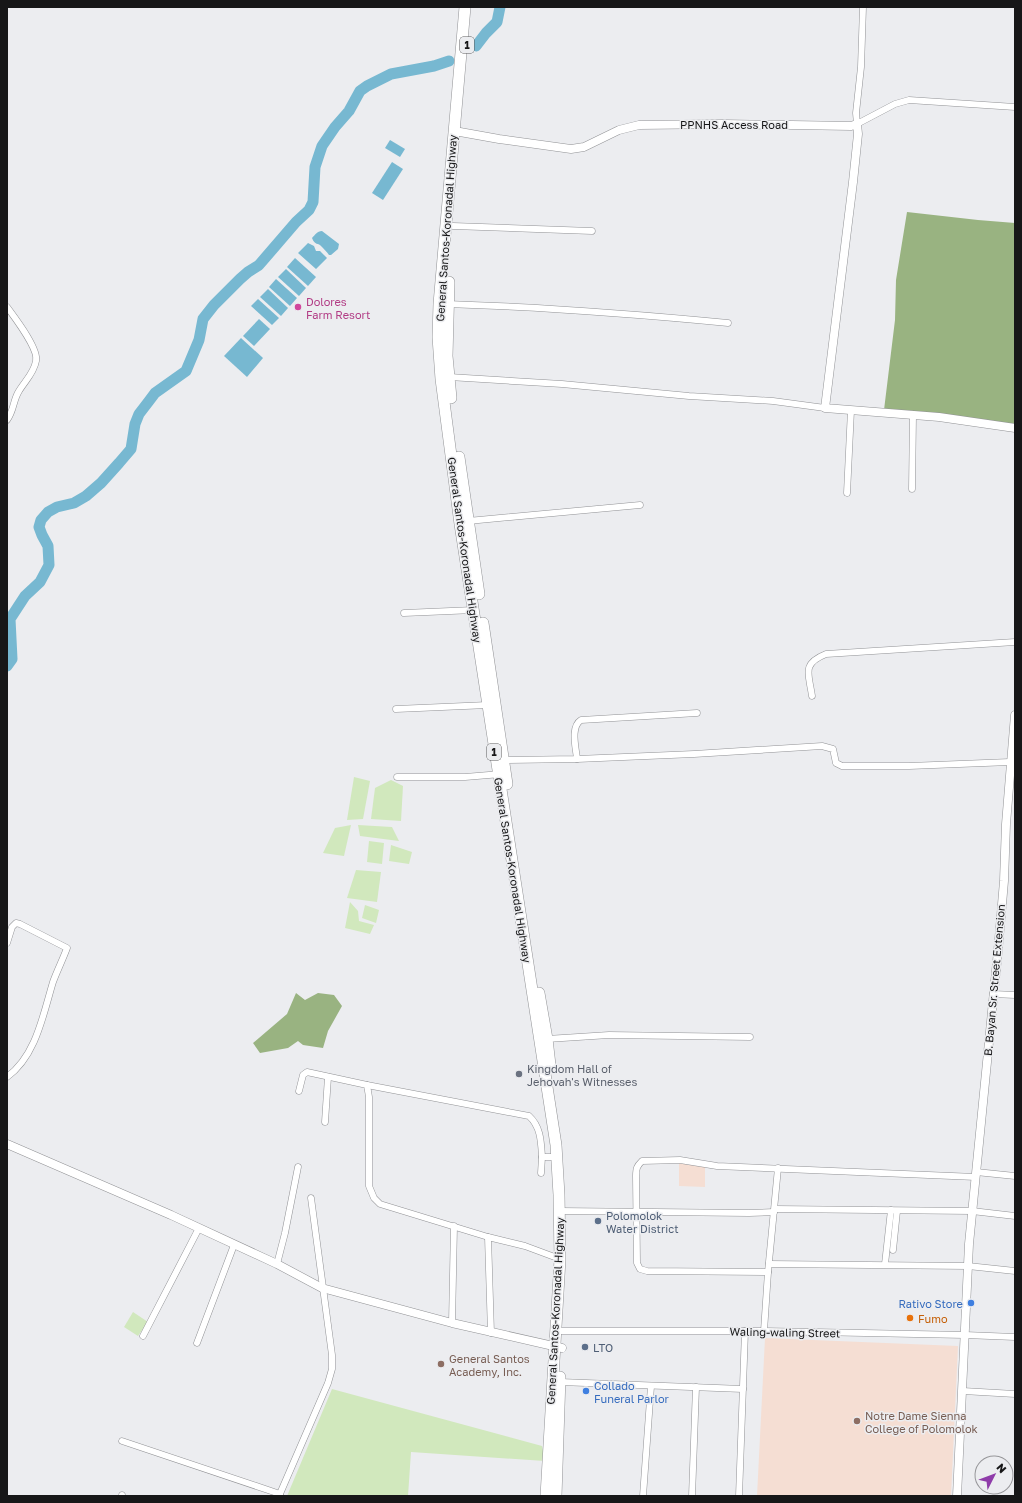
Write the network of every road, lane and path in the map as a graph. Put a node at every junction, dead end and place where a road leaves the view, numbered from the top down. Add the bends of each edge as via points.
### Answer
1 (466, 7) edge
2 (863, 7) edge
3 (1015, 107) edge
4 (857, 124) junction
5 (457, 132) junction
6 (453, 226) junction
7 (592, 231) dead end
8 (443, 304) junction
9 (7, 307) edge
10 (728, 323) dead end
11 (449, 377) junction
12 (826, 408) junction
13 (851, 410) junction
14 (914, 415) junction
15 (450, 419) junction
16 (7, 420) edge
17 (1015, 428) edge
18 (912, 489) dead end
19 (847, 493) dead end
20 (640, 505) dead end
21 (468, 521) junction
22 (474, 610) junction
23 (404, 613) dead end
24 (1015, 642) edge
25 (812, 696) dead end
26 (488, 705) junction
27 (396, 709) dead end
28 (697, 713) dead end
29 (1015, 716) edge
30 (577, 759) junction
31 (500, 760) junction
32 (1010, 762) junction
33 (502, 774) junction
34 (397, 777) dead end
35 (7, 943) edge
36 (993, 994) junction
37 (1015, 996) edge
38 (750, 1037) dead end
39 (547, 1039) junction
40 (7, 1077) edge
41 (328, 1077) junction
42 (367, 1085) junction
43 (300, 1091) dead end
44 (325, 1122) dead end
45 (7, 1144) edge
46 (542, 1157) junction
47 (556, 1157) junction
48 (298, 1167) dead end
49 (778, 1168) junction
50 (541, 1172) dead end
51 (976, 1174) junction
52 (1015, 1176) edge
53 (311, 1198) dead end
54 (774, 1210) junction
55 (894, 1210) junction
56 (563, 1211) junction
57 (972, 1211) junction
58 (636, 1212) junction
59 (1015, 1216) edge
60 (454, 1226) junction
61 (199, 1228) junction
62 (488, 1237) junction
63 (234, 1245) junction
64 (893, 1250) dead end
65 (560, 1259) junction
66 (277, 1264) junction
67 (769, 1264) junction
68 (885, 1264) junction
69 (968, 1266) junction
70 (1015, 1271) edge
71 (768, 1272) junction
72 (322, 1288) junction
73 (452, 1323) junction
74 (559, 1331) junction
75 (746, 1331) junction
76 (764, 1331) junction
77 (491, 1333) junction
78 (965, 1335) junction
79 (143, 1336) dead end
80 (1015, 1337) edge
81 (197, 1343) dead end
82 (558, 1348) junction
83 (560, 1382) junction
84 (651, 1386) junction
85 (696, 1387) junction
86 (742, 1389) junction
87 (962, 1391) junction
88 (1015, 1394) edge
89 (122, 1441) dead end
90 (280, 1495) edge
91 (546, 1496) edge
92 (556, 1496) edge
93 (643, 1496) edge
94 (692, 1496) edge
95 (739, 1496) edge
96 (957, 1496) edge

1 - 5 highway, General Santos-Koronadal Highway / 1
2 - 4 street
3 - 4 street, PPNHS Access Road via 909,100 895,104
4 - 5 street, PPNHS Access Road via 639,125 619,130 584,147 571,149
4 - 12 street via 853,182
5 - 6 highway, General Santos-Koronadal Highway / 1
5 - 8 highway, General Santos-Koronadal Highway / 1
6 - 7 street
6 - 8 highway, General Santos-Koronadal Highway / 1
8 - 10 street via 501,305
8 - 11 highway, General Santos-Koronadal Highway / 1
8 - 15 highway, General Santos-Koronadal Highway / 1 via 438,337 441,379
9 - 16 street via 37,358
11 - 12 street via 773,401
11 - 15 highway, General Santos-Koronadal Highway / 1
12 - 13 street
13 - 14 street
13 - 19 street
14 - 17 street
14 - 18 street
15 - 21 highway, General Santos-Koronadal Highway / 1
15 - 22 highway, General Santos-Koronadal Highway / 1 via 460,524
20 - 21 street
21 - 31 highway, General Santos-Koronadal Highway / 1
22 - 23 street
22 - 26 highway, General Santos-Koronadal Highway / 1
24 - 25 street via 826,654 819,656 808,669
26 - 27 street
26 - 31 highway, General Santos-Koronadal Highway / 1
28 - 30 street via 581,720 575,727
29 - 32 street, B. Bayan Sr. Street Extension
30 - 31 street
30 - 32 street via 822,746 833,749 836,763 842,766
31 - 33 highway, General Santos-Koronadal Highway / 1
32 - 36 street, B. Bayan Sr. Street Extension via 1004,881
33 - 34 street
33 - 39 highway, General Santos-Koronadal Highway / 1
33 - 47 highway, General Santos-Koronadal Highway / 1
35 - 40 street via 12,927 16,923 67,948 33,1044 16,1070
36 - 37 street
36 - 51 street, B. Bayan Sr. Street Extension
38 - 39 street via 608,1035
39 - 56 highway, General Santos-Koronadal Highway / 1 via 561,1144
41 - 42 street
41 - 43 street via 305,1073
41 - 44 street
42 - 46 street via 529,1116 539,1129
42 - 60 street via 370,1186 374,1198 380,1204
45 - 61 street
46 - 47 street
46 - 50 street
47 - 56 highway, General Santos-Koronadal Highway / 1
48 - 66 street
49 - 51 street
49 - 54 street
49 - 58 street via 717,1166 680,1160 642,1161 636,1168
51 - 52 street
51 - 57 street, B. Bayan Sr. Street Extension
53 - 72 street
54 - 55 street
54 - 58 street via 749,1213
54 - 67 street
55 - 57 street
55 - 64 street
55 - 68 street
56 - 58 street
56 - 65 highway, General Santos-Koronadal Highway / 1
56 - 74 highway, General Santos-Koronadal Highway / 1 via 568,1234
57 - 59 street
57 - 69 street, B. Bayan Sr. Street Extension
58 - 71 street via 637,1262 640,1269
60 - 62 street
60 - 73 street
61 - 63 street
61 - 79 street
62 - 65 street via 525,1246
62 - 77 street
63 - 66 street
63 - 81 street
65 - 74 highway, General Santos-Koronadal Highway / 1
66 - 72 street
67 - 68 street
67 - 71 street
68 - 69 street
69 - 70 street
69 - 78 street, B. Bayan Sr. Street Extension
71 - 76 street
72 - 73 street
72 - 90 street via 332,1369
73 - 77 street
74 - 75 street, Waling-waling Street
74 - 82 highway, General Santos-Koronadal Highway / 1
75 - 76 street, Waling-waling Street
75 - 86 street
76 - 78 street, Waling-waling Street
77 - 82 street
78 - 80 street, Waling-waling Street
78 - 87 street, B. Bayan Sr. Street Extension
82 - 83 highway, General Santos-Koronadal Highway / 1
82 - 91 highway, General Santos-Koronadal Highway / 1
83 - 84 street
83 - 92 highway, General Santos-Koronadal Highway / 1
84 - 85 street
84 - 93 street
85 - 86 street
85 - 94 street
86 - 95 street
87 - 88 street
87 - 96 street, B. Bayan Sr. Street Extension
89 - 90 street

